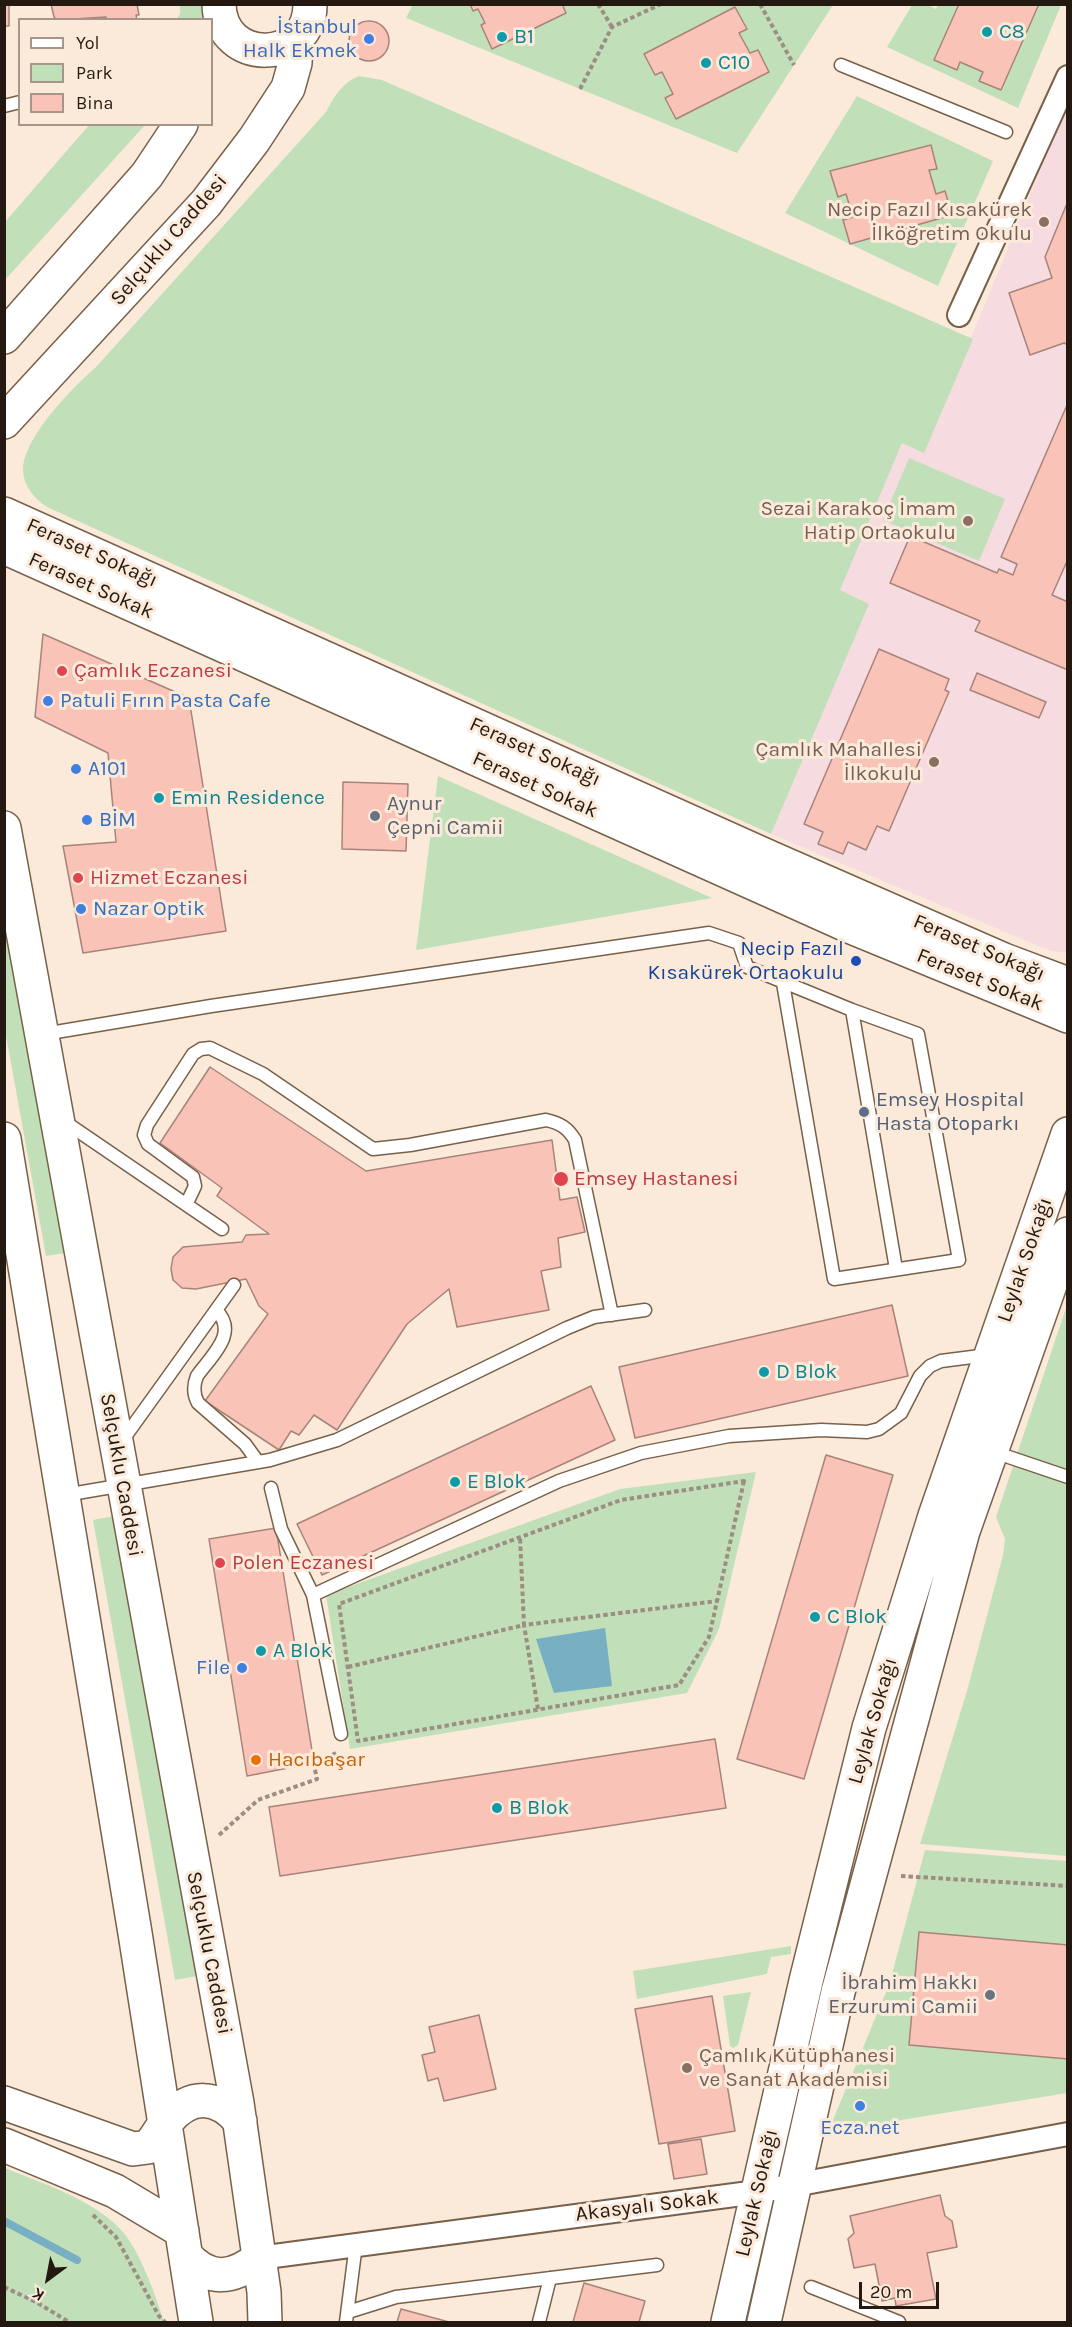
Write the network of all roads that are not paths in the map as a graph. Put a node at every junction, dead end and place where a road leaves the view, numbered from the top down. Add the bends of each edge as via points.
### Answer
1 (310, 4) edge
2 (219, 12) edge
3 (296, 39) junction
4 (213, 45) edge
5 (841, 65) dead end
6 (1068, 77) edge
7 (180, 126) edge
8 (1006, 132) dead end
9 (959, 315) dead end
10 (4, 337) edge
11 (4, 422) edge
12 (4, 514) edge
13 (4, 547) edge
14 (4, 828) edge
15 (783, 983) junction
16 (1068, 984) edge
17 (852, 1010) junction
18 (1068, 1016) edge
19 (44, 1034) junction
20 (55, 1115) junction
21 (1068, 1134) edge
22 (4, 1139) edge
23 (187, 1203) junction
24 (222, 1229) dead end
25 (1068, 1234) edge
26 (896, 1269) junction
27 (234, 1285) dead end
28 (216, 1310) junction
29 (645, 1310) dead end
30 (612, 1315) junction
31 (992, 1354) junction
32 (117, 1450) junction
33 (990, 1451) junction
34 (258, 1462) junction
35 (1068, 1477) edge
36 (123, 1487) junction
37 (272, 1488) dead end
38 (63, 1496) junction
39 (313, 1595) junction
40 (341, 1734) dead end
41 (4, 2103) edge
42 (240, 2121) junction
43 (165, 2123) junction
44 (1068, 2134) edge
45 (4, 2145) edge
46 (792, 2186) junction
47 (757, 2192) junction
48 (184, 2243) junction
49 (356, 2244) junction
50 (259, 2258) junction
51 (657, 2265) dead end
52 (550, 2278) junction
53 (812, 2287) dead end
54 (347, 2317) edge
55 (196, 2322) edge
56 (265, 2322) edge
57 (539, 2322) edge
58 (728, 2322) edge
59 (764, 2322) edge
60 (899, 2322) edge

1 - 3 street, Selçuklu Caddesi via 305,27
2 - 3 street via 229,34 254,50 269,51
2 - 4 street
3 - 11 street, Selçuklu Caddesi via 288,88 206,203
5 - 8 lane
6 - 9 street
7 - 10 street via 147,175
12 - 16 street, Feraset Sokağı via 760,853
13 - 18 street, Feraset Sokak via 849,926
14 - 19 street, Selçuklu Caddesi
15 - 17 lane
15 - 19 lane via 747,968 739,943 709,933
15 - 26 lane via 834,1279
17 - 26 lane
17 - 26 lane via 918,1034 959,1260
19 - 20 street, Selçuklu Caddesi
20 - 23 lane
20 - 32 street, Selçuklu Caddesi
21 - 31 street, Leylak Sokağı
22 - 38 street
23 - 24 lane
23 - 30 lane via 195,1186 193,1177 148,1144 144,1135 193,1054 201,1049 210,1048 263,1074 373,1149 546,1120 556,1122 566,1127 575,1140
25 - 33 street, Leylak Sokağı
27 - 28 lane
28 - 32 lane
28 - 34 lane via 226,1325 226,1335 197,1376 195,1398 245,1444
29 - 30 lane
30 - 34 lane via 594,1317 567,1328 337,1440
31 - 39 lane via 941,1360 930,1366 920,1376 901,1413 879,1429 729,1436 641,1453 559,1481
31 - 47 street, Leylak Sokağı via 935,1516 869,1728
32 - 36 street, Selçuklu Caddesi
33 - 35 lane
33 - 46 street, Leylak Sokağı via 963,1531 869,1874
34 - 36 lane
36 - 38 lane
36 - 42 street, Selçuklu Caddesi
37 - 39 lane via 280,1529
38 - 43 street
39 - 40 lane
41 - 43 street via 133,2149 148,2147
42 - 43 street via 222,2104 200,2101 181,2108
42 - 50 street, Selçuklu Caddesi
43 - 48 street
44 - 46 street, Akasyalı Sokak
45 - 48 street via 115,2191
46 - 47 street, Akasyalı Sokak
46 - 59 street, Leylak Sokağı
47 - 49 street, Akasyalı Sokak
47 - 58 street, Leylak Sokağı
48 - 50 street via 196,2267 218,2275 239,2270
48 - 55 street
49 - 50 street, Akasyalı Sokak
49 - 54 lane
50 - 56 street, Selçuklu Caddesi
51 - 52 lane
52 - 54 lane via 396,2297
52 - 57 lane
53 - 60 lane

